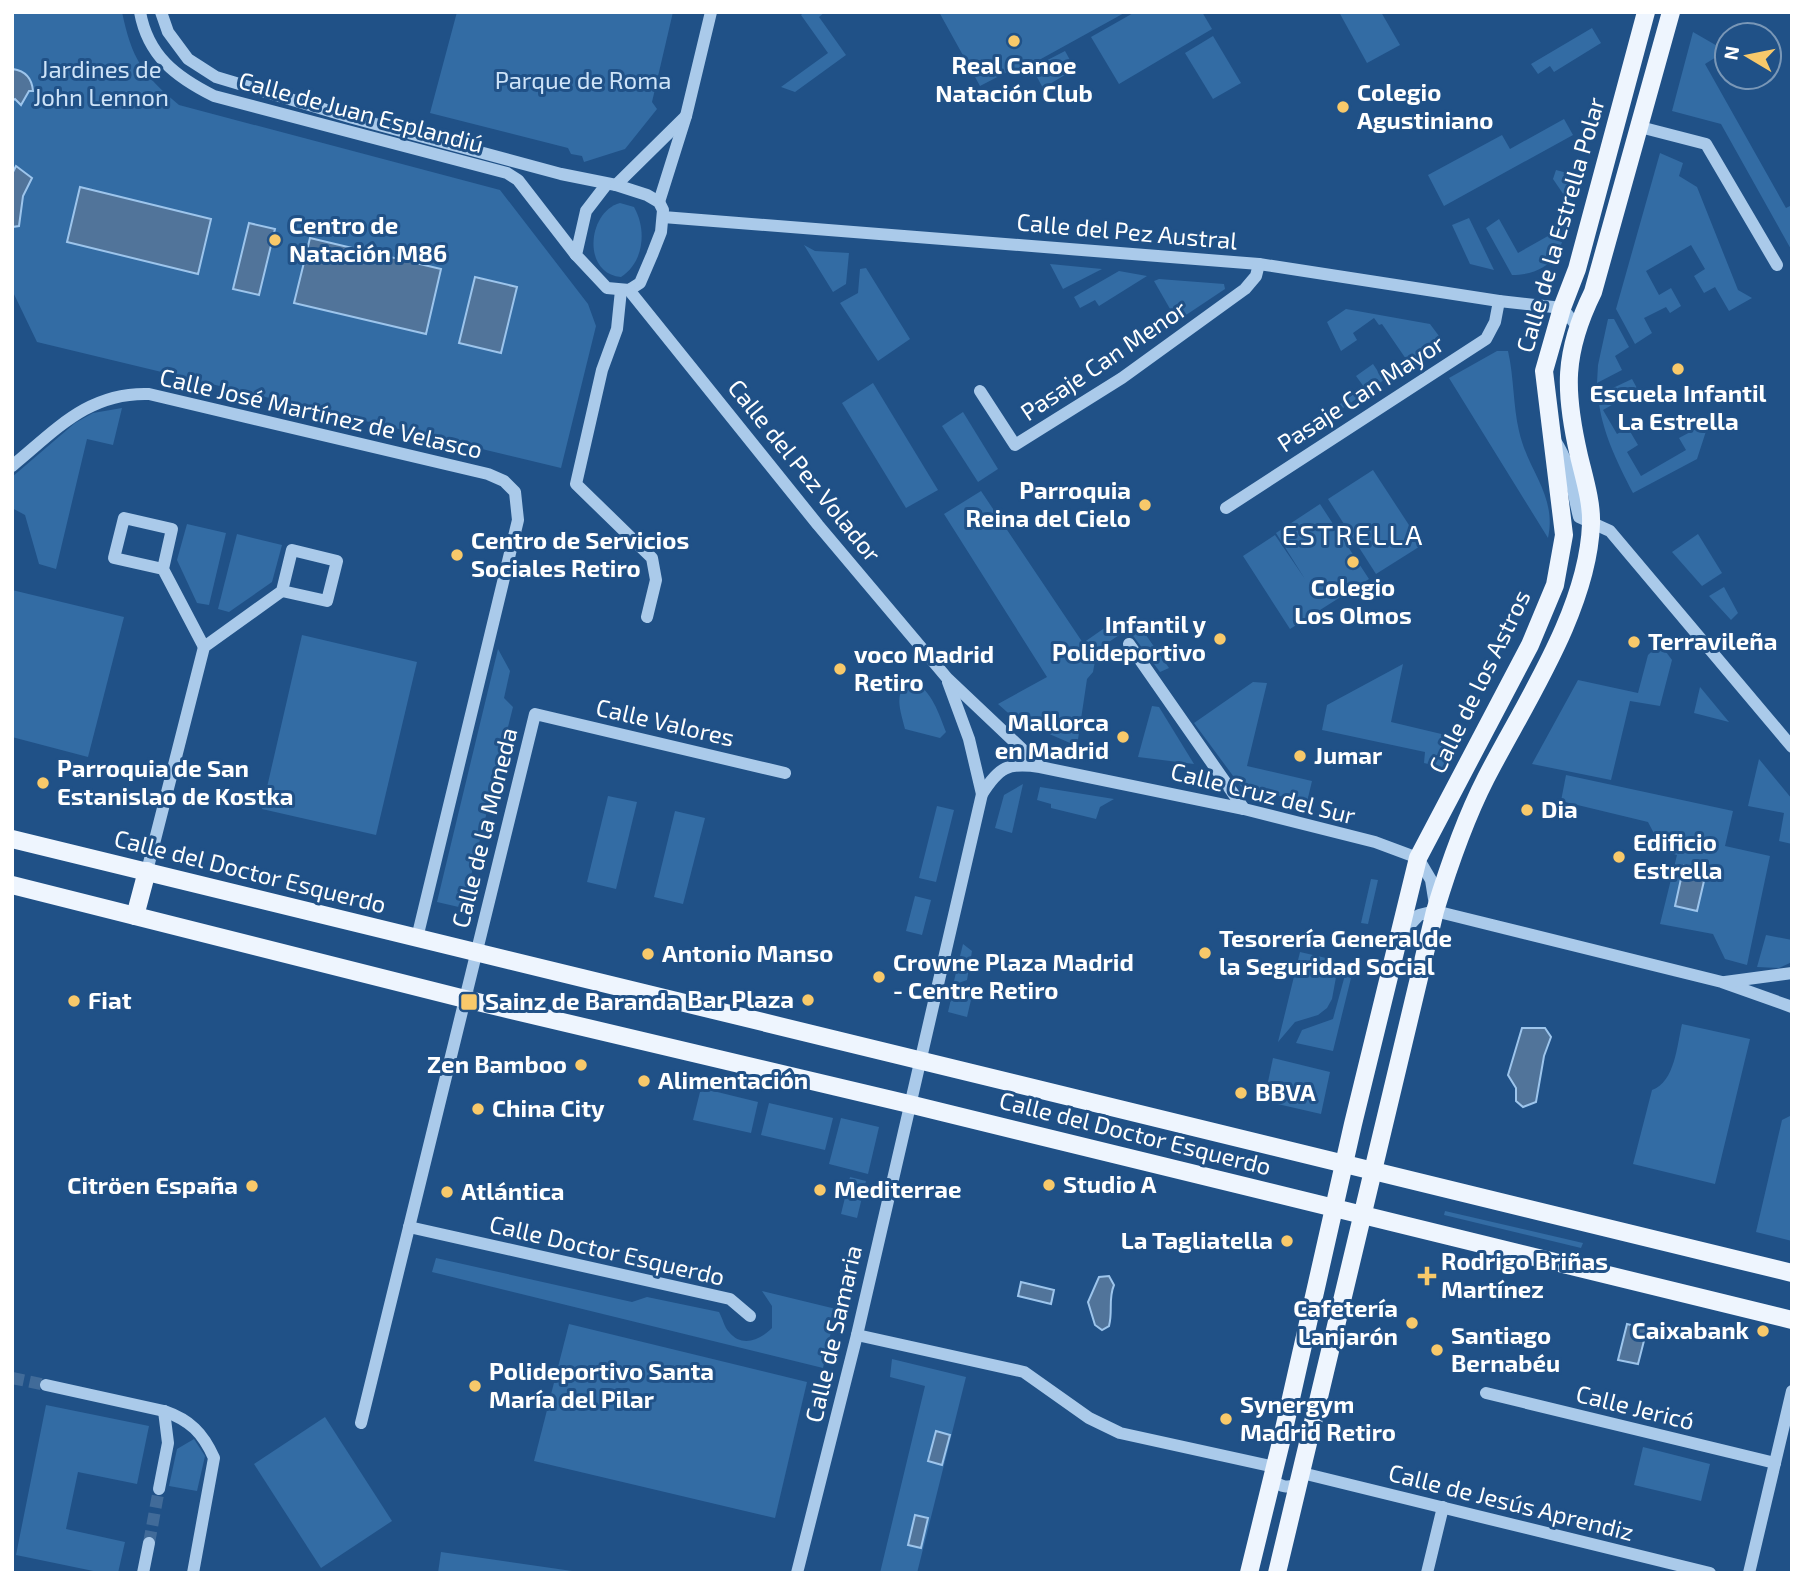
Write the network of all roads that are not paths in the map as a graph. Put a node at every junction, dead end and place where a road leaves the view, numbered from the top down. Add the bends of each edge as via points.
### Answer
1 (140, 12) edge
2 (161, 12) edge
3 (711, 12) edge
4 (1646, 12) edge
5 (1671, 12) edge
6 (686, 116) junction
7 (1640, 127) junction
8 (611, 185) junction
9 (659, 202) junction
10 (663, 217) junction
11 (576, 255) junction
12 (1259, 264) junction
13 (1777, 265) dead end
14 (625, 290) junction
15 (1499, 301) junction
16 (1562, 308) junction
17 (1577, 326) junction
18 (980, 391) dead end
19 (1552, 436) junction
20 (12, 466) edge
21 (1226, 508) dead end
22 (1591, 524) junction
23 (163, 569) junction
24 (282, 591) junction
25 (647, 617) dead end
26 (1129, 644) dead end
27 (204, 647) junction
28 (947, 678) junction
29 (535, 714) joint
30 (1792, 747) edge
31 (1040, 767) junction
32 (785, 773) dead end
33 (982, 794) junction
34 (1244, 809) junction
35 (12, 839) edge
36 (1418, 858) junction
37 (147, 871) junction
38 (12, 885) edge
39 (1435, 911) junction
40 (135, 916) junction
41 (1399, 936) junction
42 (417, 938) junction
43 (476, 953) junction
44 (1792, 973) edge
45 (1722, 982) junction
46 (465, 999) junction
47 (1792, 1007) edge
48 (918, 1061) junction
49 (909, 1104) junction
50 (1343, 1165) junction
51 (1374, 1172) junction
52 (1334, 1208) junction
53 (1363, 1215) junction
54 (409, 1227) junction
55 (1792, 1273) edge
56 (750, 1316) dead end
57 (1792, 1320) edge
58 (857, 1335) junction
59 (46, 1385) tunnel mouth
60 (1792, 1391) edge
61 (1486, 1393) dead end
62 (164, 1411) junction
63 (361, 1423) dead end
64 (1775, 1464) junction
65 (1275, 1469) junction
66 (1302, 1475) junction
67 (159, 1489) tunnel mouth
68 (1443, 1507) junction
69 (149, 1543) tunnel mouth
70 (143, 1573) edge
71 (193, 1573) edge
72 (797, 1573) edge
73 (1249, 1573) edge
74 (1277, 1573) edge
75 (1427, 1573) edge
76 (1710, 1573) edge
77 (1749, 1573) edge

1 - 11 street, Calle de Juan Esplandiú via 146,36 161,61 184,81 214,96 507,173 518,180
2 - 8 street, Calle de Juan Esplandiú via 188,59 216,77
3 - 6 street
4 - 16 main road, Calle de la Estrella Polar via 1577,269
5 - 7 main road, Calle de la Estrella Polar
6 - 8 street
6 - 9 street
7 - 13 street, Calle de la Estrella Polar via 1706,144
7 - 17 main road, Calle de la Estrella Polar via 1593,292
8 - 9 street via 634,189
8 - 11 street via 586,211
9 - 10 street
10 - 12 street, Calle del Pez Austral
10 - 14 street via 640,283
11 - 14 street via 607,288
12 - 15 street, Calle del Pez Austral
12 - 18 street, Pasaje Can Menor via 1245,289 1122,378 1015,445
14 - 25 street via 576,484 652,558 656,580
14 - 28 street, Calle del Pez Volador
15 - 16 street, Calle del Pez Austral
15 - 21 street, Pasaje Can Mayor via 1486,339
16 - 17 street
16 - 19 main road, Calle de la Estrella Polar via 1544,371
17 - 22 main road, Calle de la Estrella Polar via 1568,369 1569,404
19 - 22 street, Calle de la Estrella Polar via 1568,464 1579,517
19 - 36 main road, Calle de los Astros via 1564,535 1555,585 1530,645
20 - 42 street, Calle José Martínez de Velasco via 81,409 130,394 149,394 488,474 515,492 518,520
22 - 30 street, Calle de la Estrella Polar via 1610,531
22 - 39 main road, Calle de los Astros via 1580,582 1545,672 1486,777 1461,832
23 - 23 street via 172,530 124,518 114,558
23 - 27 street
24 - 24 street via 327,601 337,561 292,551
24 - 27 street
26 - 34 street
27 - 37 street
28 - 31 street, Calle del Pez Volador
28 - 33 street, Calle del Pez Volador
29 - 32 street, Calle Valores
29 - 43 street, Calle de la Moneda
31 - 33 street, Calle del Pez Volador via 1017,764 1004,768
31 - 34 street, Calle Cruz del Sur
33 - 48 street, Calle del Pez Volador
34 - 36 street, Calle Cruz del Sur via 1375,842
35 - 37 main road, Calle del Doctor Esquerdo
36 - 39 street via 1431,880
36 - 41 main road, Calle de los Astros
37 - 40 main road
37 - 42 main road, Calle del Doctor Esquerdo
38 - 40 main road, Calle del Doctor Esquerdo
39 - 41 street via 1419,915
39 - 45 street
39 - 51 main road, Calle de los Astros
40 - 46 main road, Calle del Doctor Esquerdo
41 - 50 main road, Calle de los Astros
42 - 43 main road, Calle del Doctor Esquerdo
43 - 46 street
43 - 48 main road, Calle del Doctor Esquerdo
44 - 45 street
45 - 47 street
46 - 49 main road, Calle del Doctor Esquerdo
46 - 54 street
48 - 49 street, Calle de Samaria
48 - 50 main road, Calle del Doctor Esquerdo
49 - 52 main road, Calle del Doctor Esquerdo
49 - 58 street, Calle de Samaria
50 - 51 main road, Calle del Doctor Esquerdo
50 - 52 main road
51 - 53 main road
51 - 55 main road, Calle del Doctor Esquerdo
52 - 53 main road, Calle del Doctor Esquerdo
52 - 65 main road
53 - 57 main road, Calle del Doctor Esquerdo
53 - 66 main road
54 - 56 street, Calle Doctor Esquerdo via 730,1299
54 - 63 street
58 - 65 street, Calle de Jesús Aprendiz via 1024,1371 1089,1418 1119,1433
58 - 72 street, Calle de Samaria
59 - 62 street
60 - 64 street
61 - 64 street, Calle Jericó
62 - 67 street via 168,1443
62 - 71 street via 197,1429 214,1458
64 - 77 street
65 - 66 street, Calle de Jesús Aprendiz via 1286,1458 1297,1461
65 - 66 street, Calle de Jesús Aprendiz via 1279,1485 1289,1488
65 - 73 main road
66 - 68 street, Calle de Jesús Aprendiz
66 - 74 main road
68 - 75 street
68 - 76 street, Calle de Jesús Aprendiz
69 - 70 street

